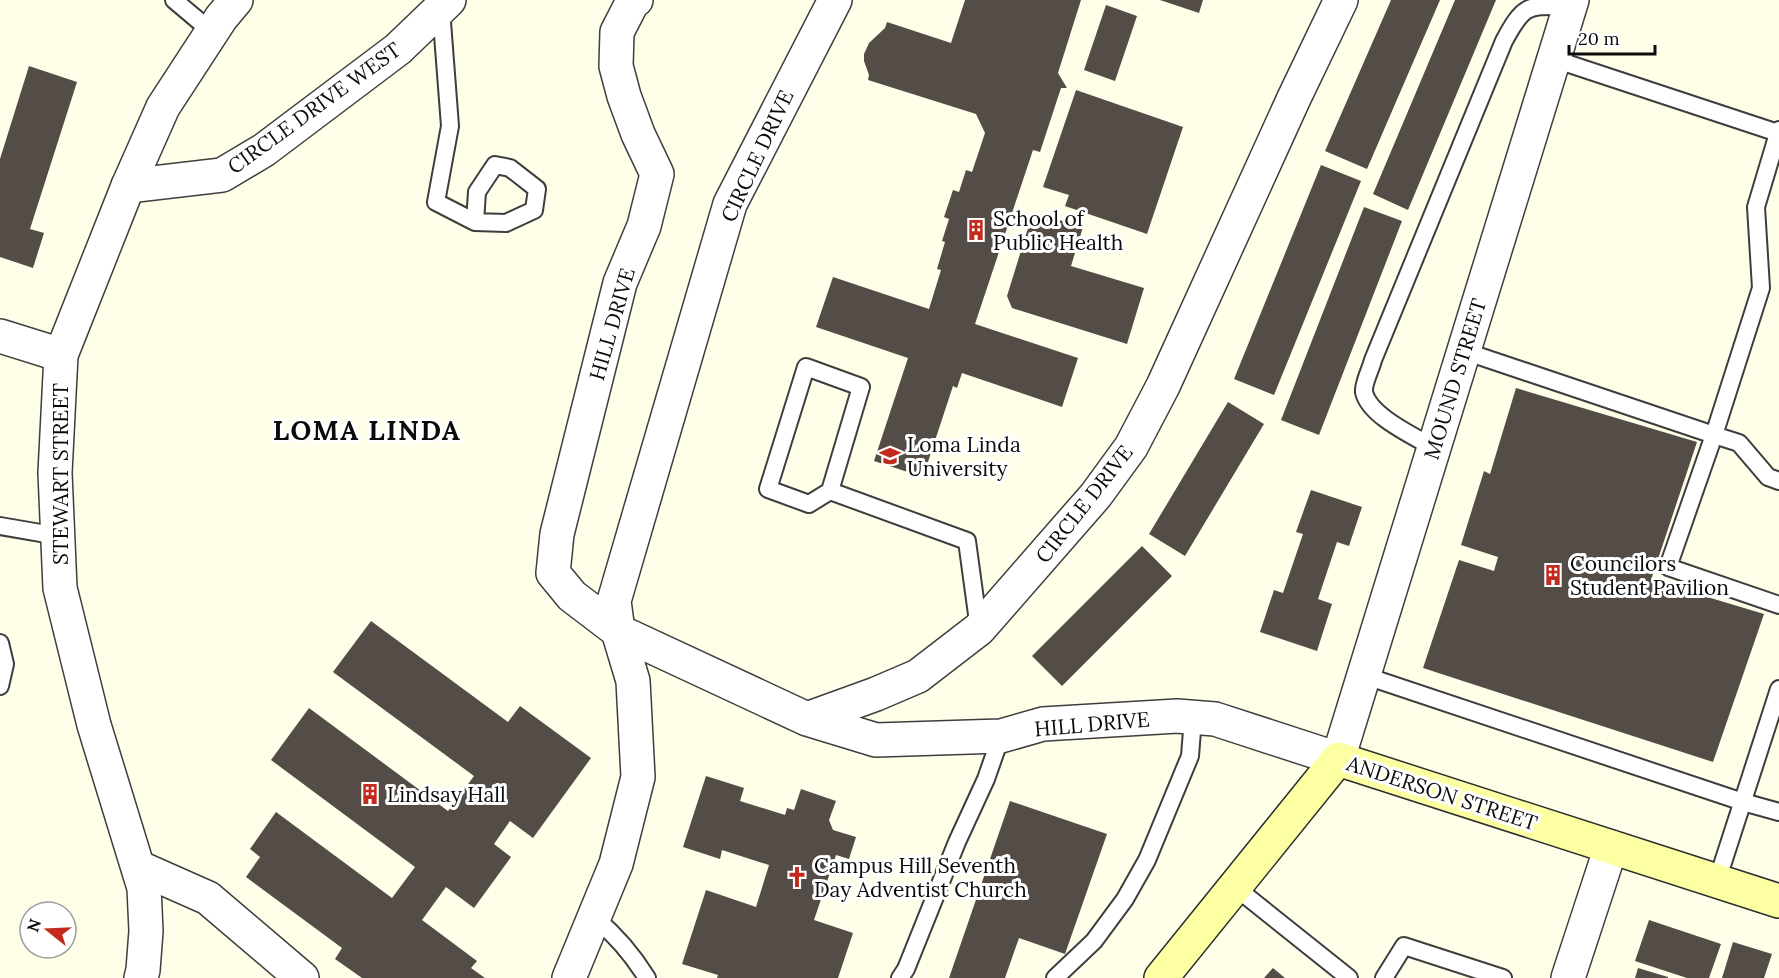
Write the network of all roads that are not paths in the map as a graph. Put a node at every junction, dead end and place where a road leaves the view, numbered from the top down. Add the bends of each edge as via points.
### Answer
1 (174, 0) edge
2 (236, 0) edge
3 (636, 0) edge
4 (835, 0) edge
5 (1341, 0) edge
6 (1571, 3) edge
7 (445, 4) edge
8 (212, 32) junction
9 (1554, 59) junction
10 (1779, 132) edge
11 (128, 186) junction
12 (475, 222) dead end
13 (0, 336) edge
14 (1464, 351) junction
15 (61, 355) junction
16 (1714, 435) junction
17 (1434, 448) junction
18 (1779, 481) edge
19 (830, 491) junction
20 (0, 526) edge
21 (58, 536) junction
22 (1779, 605) edge
23 (979, 629) junction
24 (618, 631) junction
25 (0, 643) edge
26 (1364, 675) junction
27 (0, 686) edge
28 (1779, 689) edge
29 (1193, 718) junction
30 (807, 719) junction
31 (1001, 736) junction
32 (1338, 759) junction
33 (1743, 802) junction
34 (1779, 812) edge
35 (1611, 847) junction
36 (138, 867) junction
37 (1717, 881) junction
38 (1235, 887) junction
39 (1779, 901) edge
40 (595, 918) junction
41 (141, 978) edge
42 (302, 978) edge
43 (569, 978) edge
44 (647, 978) edge
45 (900, 978) edge
46 (1055, 978) edge
47 (1161, 978) edge
48 (1348, 978) edge
49 (1384, 978) edge
50 (1503, 978) edge
51 (1568, 978) edge

1 - 8 lane
2 - 8 street, STEWART STREET
3 - 24 street, HILL DRIVE via 617,32 616,66 638,134 657,174 644,226 620,283 557,534 553,573 572,596
4 - 24 street, CIRCLE DRIVE via 730,204 614,602
5 - 23 street, CIRCLE DRIVE via 1163,386 1131,447 1096,495
6 - 9 street, MOUND STREET
6 - 17 lane via 1532,6 1517,18 1504,41 1373,360 1364,390 1368,403 1386,419
7 - 11 street, CIRCLE DRIVE WEST via 398,49 264,150 222,176
7 - 12 lane via 450,126 436,202
8 - 11 street, STEWART STREET via 163,107
9 - 10 lane
9 - 14 street, MOUND STREET
10 - 16 lane via 1756,207 1761,288
11 - 15 street, STEWART STREET
13 - 15 street
14 - 16 lane
14 - 17 street, MOUND STREET
15 - 21 street, STEWART STREET via 55,472
16 - 18 lane via 1739,443 1768,477
16 - 22 lane via 1668,567
17 - 26 street, MOUND STREET
19 - 19 lane via 809,504 768,489 806,367 861,387
19 - 23 lane via 967,541
20 - 21 lane
21 - 36 street, STEWART STREET via 60,588 94,725
23 - 30 street, CIRCLE DRIVE via 918,676
24 - 30 street
24 - 40 street, CIRCLE DRIVE via 633,681 638,777 616,864
25 - 27 lane via 5,664
26 - 32 street, MOUND STREET
26 - 33 lane
28 - 33 lane
29 - 31 street, HILL DRIVE via 1043,724
29 - 32 street, HILL DRIVE via 1215,719
29 - 46 lane via 1190,756 1147,860 1094,941
30 - 31 street, HILL DRIVE via 876,740
31 - 45 lane
32 - 35 main road, ANDERSON STREET
32 - 38 main road, ANDERSON STREET
33 - 34 lane
33 - 37 lane
35 - 37 main road, ANDERSON STREET
35 - 51 street
36 - 41 street, STEWART STREET via 144,888 146,931
36 - 42 street via 208,898
37 - 39 main road, ANDERSON STREET
38 - 47 main road, ANDERSON STREET
38 - 48 lane
40 - 43 street, CIRCLE DRIVE
40 - 44 lane via 616,934
49 - 50 lane via 1404,946

